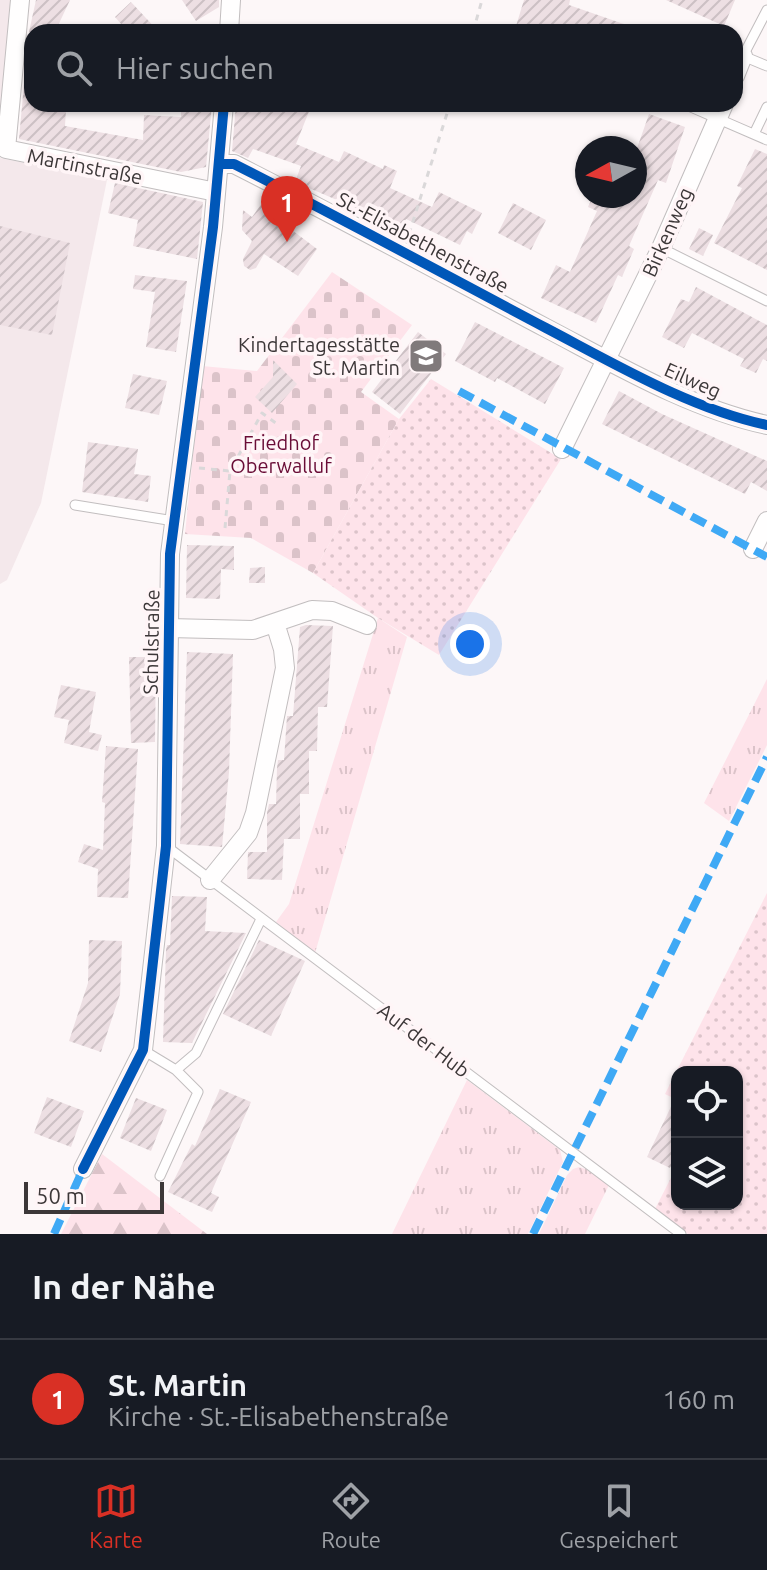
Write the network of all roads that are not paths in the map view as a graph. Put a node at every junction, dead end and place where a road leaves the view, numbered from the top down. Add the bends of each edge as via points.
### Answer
1 (20, 0) edge
2 (231, 0) edge
3 (767, 10) edge
4 (230, 24) edge
5 (743, 56) joint
6 (767, 66) edge
7 (767, 107) edge
8 (223, 112) edge
9 (721, 112) edge
10 (722, 112) edge
11 (754, 134) junction
12 (767, 140) edge
13 (219, 164) junction
14 (216, 192) junction
15 (661, 248) junction
16 (767, 301) edge
17 (607, 360) junction
18 (767, 425) edge
19 (562, 449) dead end
20 (75, 505) dead end
21 (174, 521) junction
22 (767, 521) edge
23 (753, 549) dead end
24 (275, 623) junction
25 (367, 625) dead end
26 (169, 628) junction
27 (166, 846) junction
28 (210, 880) junction
29 (261, 919) junction
30 (143, 1050) junction
31 (176, 1070) junction
32 (83, 1169) dead end
33 (160, 1176) dead end
34 (681, 1234) edge

1 - 14 street, Martinstraße via 6,149
2 - 4 street
3 - 5 lane
5 - 6 lane
7 - 11 lane
8 - 13 street, Schulstraße
9 - 15 street, Birkenweg
10 - 11 lane
11 - 12 lane
13 - 14 street, Schulstraße
13 - 17 street, St.-Elisabethenstraße via 234,164
14 - 21 street, Schulstraße
15 - 16 lane
15 - 17 street, Birkenweg
17 - 18 street, Eilweg via 710,409
17 - 19 street, Birkenweg
20 - 21 lane
21 - 26 street, Schulstraße
22 - 23 street
24 - 25 street, Schulstraße via 312,610 332,611
24 - 26 street, Schulstraße via 253,630
24 - 28 street via 285,668 255,813 248,833
26 - 27 street, Schulstraße
27 - 28 lane, Auf der Hub
27 - 30 street, Schulstraße
28 - 29 lane, Auf der Hub
29 - 31 lane via 196,1053
29 - 34 lane, Auf der Hub
30 - 31 lane
30 - 32 street, Schulstraße
31 - 33 lane via 198,1092

